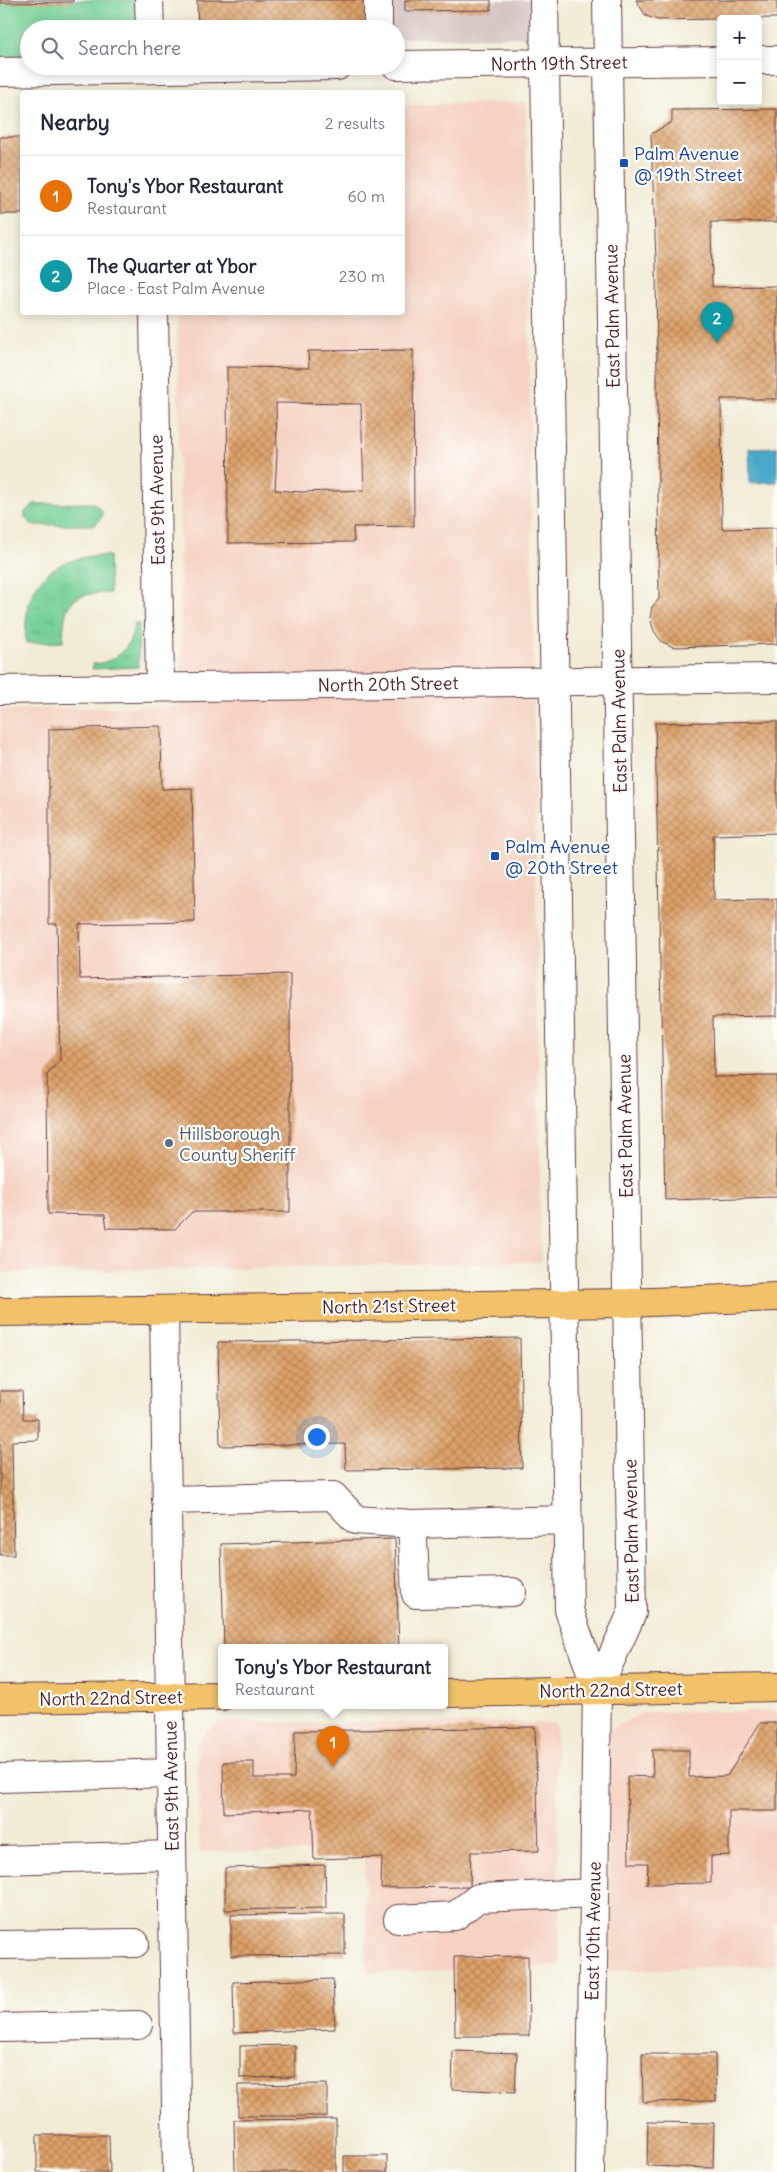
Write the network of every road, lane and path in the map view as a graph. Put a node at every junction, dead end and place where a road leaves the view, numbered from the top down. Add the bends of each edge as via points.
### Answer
1 (149, 0) edge
2 (378, 0) edge
3 (544, 0) edge
4 (607, 0) edge
5 (150, 20) edge
6 (378, 20) edge
7 (762, 60) edge
8 (777, 60) edge
9 (717, 61) edge
10 (608, 63) junction
11 (545, 64) junction
12 (405, 65) edge
13 (0, 72) edge
14 (20, 73) edge
15 (112, 75) edge
16 (169, 75) edge
17 (150, 76) edge
18 (154, 315) edge
19 (777, 678) edge
20 (618, 680) junction
21 (555, 681) junction
22 (160, 688) junction
23 (0, 690) edge
24 (777, 1297) edge
25 (627, 1303) junction
26 (564, 1304) junction
27 (164, 1310) junction
28 (0, 1312) edge
29 (166, 1500) junction
30 (567, 1520) junction
31 (412, 1524) junction
32 (512, 1592) dead end
33 (777, 1687) edge
34 (597, 1690) junction
35 (448, 1693) edge
36 (218, 1696) edge
37 (170, 1697) junction
38 (0, 1699) edge
39 (170, 1773) junction
40 (0, 1778) edge
41 (172, 1855) junction
42 (0, 1860) edge
43 (594, 1893) junction
44 (398, 1919) dead end
45 (135, 1943) dead end
46 (0, 1945) edge
47 (138, 2025) dead end
48 (0, 2028) edge
49 (177, 2172) edge
50 (590, 2172) edge

1 - 5 street
2 - 6 street
3 - 11 street
4 - 10 street, East Palm Avenue
7 - 8 street
9 - 10 street, North 19th Street
10 - 11 street, North 19th Street
10 - 20 street, East Palm Avenue
11 - 12 street, North 19th Street
11 - 21 street
13 - 14 street
15 - 17 street
16 - 17 street
18 - 22 street, East 9th Avenue
19 - 20 street, North 20th Street
20 - 21 street, North 20th Street
20 - 25 street, East Palm Avenue
21 - 22 street, North 20th Street
21 - 26 street
22 - 23 street, North 20th Street
24 - 25 main road, North 21st Street
25 - 26 main road, North 21st Street
25 - 34 street, East Palm Avenue via 632,1613
26 - 27 main road, North 21st Street
26 - 30 street
27 - 28 main road, North 21st Street
27 - 29 street, East 9th Avenue
29 - 31 street via 333,1496 356,1520
29 - 37 street, East 9th Avenue
30 - 31 street
30 - 34 street via 569,1610
31 - 32 street via 416,1594
33 - 34 main road, North 22nd Street
34 - 35 main road, North 22nd Street
34 - 43 street, East 10th Avenue
36 - 37 main road, North 22nd Street
37 - 38 main road, North 22nd Street
37 - 39 street, East 9th Avenue
39 - 40 street
39 - 41 street, East 9th Avenue
41 - 42 street
41 - 49 street, East 9th Avenue
43 - 44 street via 478,1898 455,1916
43 - 50 street, East 10th Avenue
45 - 46 street
47 - 48 street

